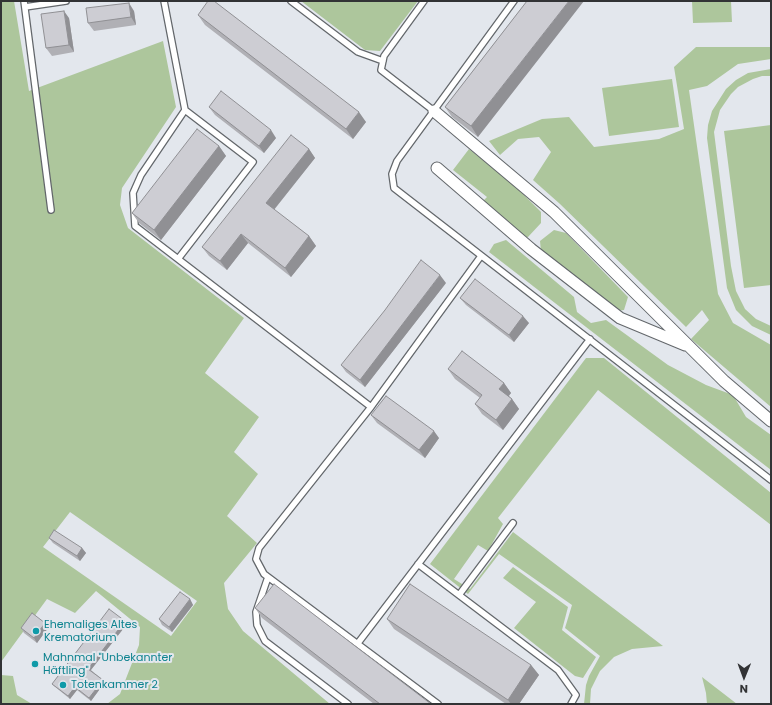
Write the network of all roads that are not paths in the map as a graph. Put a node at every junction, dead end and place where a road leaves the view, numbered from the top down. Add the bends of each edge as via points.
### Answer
1 (66, 1) edge
2 (164, 1) edge
3 (291, 1) edge
4 (424, 1) edge
5 (514, 1) edge
6 (24, 4) edge
7 (383, 61) junction
8 (185, 110) junction
9 (434, 111) junction
10 (437, 168) dead end
11 (51, 210) dead end
12 (482, 256) junction
13 (178, 259) junction
14 (590, 340) junction
15 (690, 347) junction
16 (370, 407) junction
17 (771, 421) edge
18 (771, 480) edge
19 (513, 523) dead end
20 (418, 564) junction
21 (268, 577) junction
22 (459, 595) junction
23 (358, 643) junction
24 (348, 704) edge
25 (438, 704) edge
26 (571, 704) edge

1 - 6 lane
2 - 8 lane
3 - 7 lane via 358,52
4 - 7 lane
5 - 9 lane
6 - 11 lane
7 - 9 lane via 381,70
8 - 13 lane via 141,175 133,193 135,226
8 - 13 lane via 253,162
9 - 12 lane via 397,161 392,174 394,188
9 - 15 street via 554,212
10 - 15 street via 532,249 620,318
12 - 14 lane
12 - 16 lane
13 - 16 lane
14 - 18 lane
14 - 20 lane
15 - 17 street via 724,381
16 - 21 lane via 259,548 256,558
19 - 22 lane
20 - 22 lane
20 - 23 lane
21 - 23 lane
21 - 24 lane via 256,612 257,625 265,641
22 - 26 lane via 558,670 576,695
23 - 25 lane

